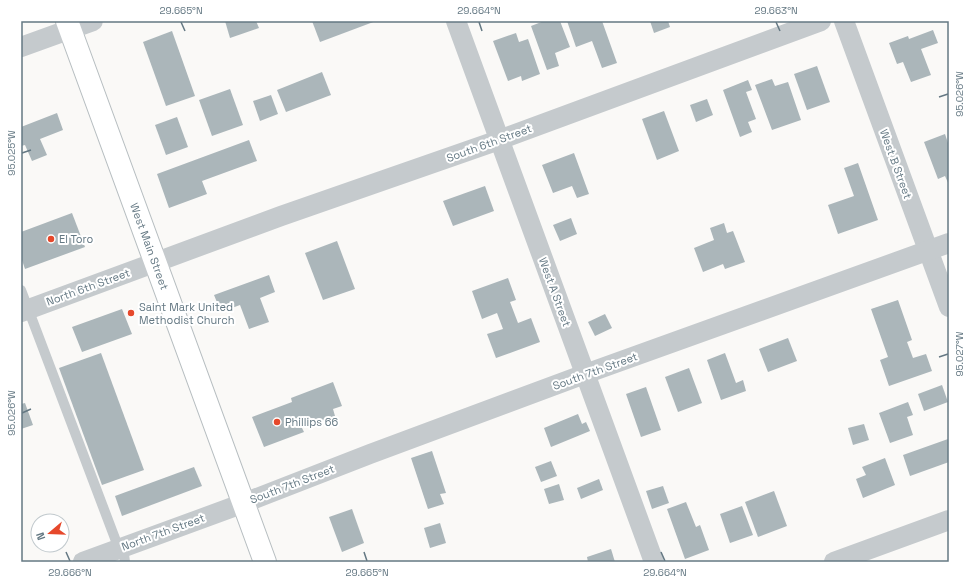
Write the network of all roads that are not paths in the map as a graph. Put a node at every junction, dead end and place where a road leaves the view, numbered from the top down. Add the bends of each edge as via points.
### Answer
1 (93, 21) edge
2 (456, 21) edge
3 (821, 21) edge
4 (844, 21) edge
5 (68, 25) edge
6 (21, 47) edge
7 (499, 140) junction
8 (949, 243) edge
9 (928, 251) junction
10 (155, 262) junction
11 (21, 290) edge
12 (949, 307) edge
13 (25, 311) edge
14 (585, 374) junction
15 (244, 503) junction
16 (949, 520) edge
17 (122, 553) edge
18 (82, 562) edge
19 (265, 562) edge
20 (654, 562) edge
21 (834, 562) edge

1 - 5 street
2 - 7 street, West A Street
3 - 7 street, South 6th Street
4 - 9 street, West B Street
5 - 6 street
5 - 10 main road, West Main Street
7 - 10 street, South 6th Street
7 - 14 street, West A Street
8 - 9 street, South 7th Street
9 - 12 street, West B Street
9 - 14 street, South 7th Street
10 - 13 street, North 6th Street
10 - 15 main road, West Main Street
11 - 13 lane
13 - 17 lane
14 - 15 street, South 7th Street
14 - 20 street, West A Street
15 - 17 street, North 7th Street
15 - 19 main road, West Main Street
16 - 21 street
17 - 18 street, North 7th Street

